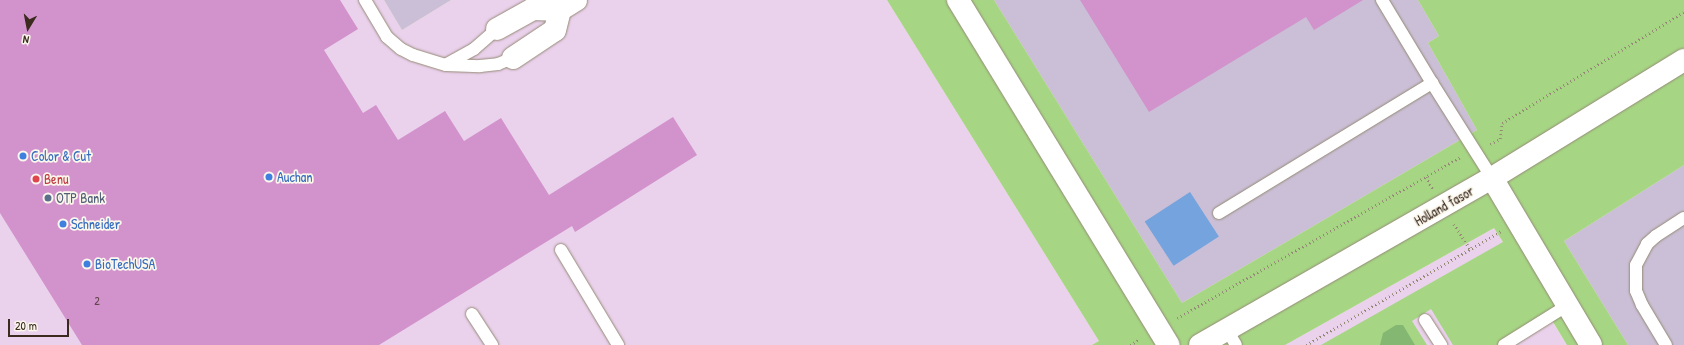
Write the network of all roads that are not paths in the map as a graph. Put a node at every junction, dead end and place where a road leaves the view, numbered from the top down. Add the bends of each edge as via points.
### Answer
1 (365, 0) edge
2 (958, 0) edge
3 (1382, 0) edge
4 (568, 5) edge
5 (497, 29) joint
6 (513, 58) joint
7 (1684, 60) edge
8 (446, 65) junction
9 (1432, 83) junction
10 (1492, 178) junction
11 (1219, 213) dead end
12 (1684, 218) edge
13 (561, 250) dead end
14 (1568, 305) junction
15 (472, 314) dead end
16 (1425, 320) dead end
17 (1164, 337) edge
18 (1231, 337) edge
19 (492, 345) edge
20 (618, 345) edge
21 (1200, 345) edge
22 (1441, 345) edge
23 (1504, 345) edge
24 (1591, 345) edge
25 (1666, 345) edge

1 - 8 lane via 387,37 401,49 413,56
2 - 17 street
3 - 9 lane
4 - 5 street via 533,9
4 - 6 street via 555,30
5 - 8 lane via 474,49
6 - 8 lane via 498,64 480,66
7 - 10 street, Holland fasor
9 - 10 lane
9 - 11 lane
10 - 14 street
10 - 18 street, Holland fasor
12 - 25 lane via 1647,244 1636,265 1636,290
13 - 20 lane
14 - 23 lane
14 - 24 street
15 - 19 lane
16 - 22 lane
18 - 21 street, Holland fasor

